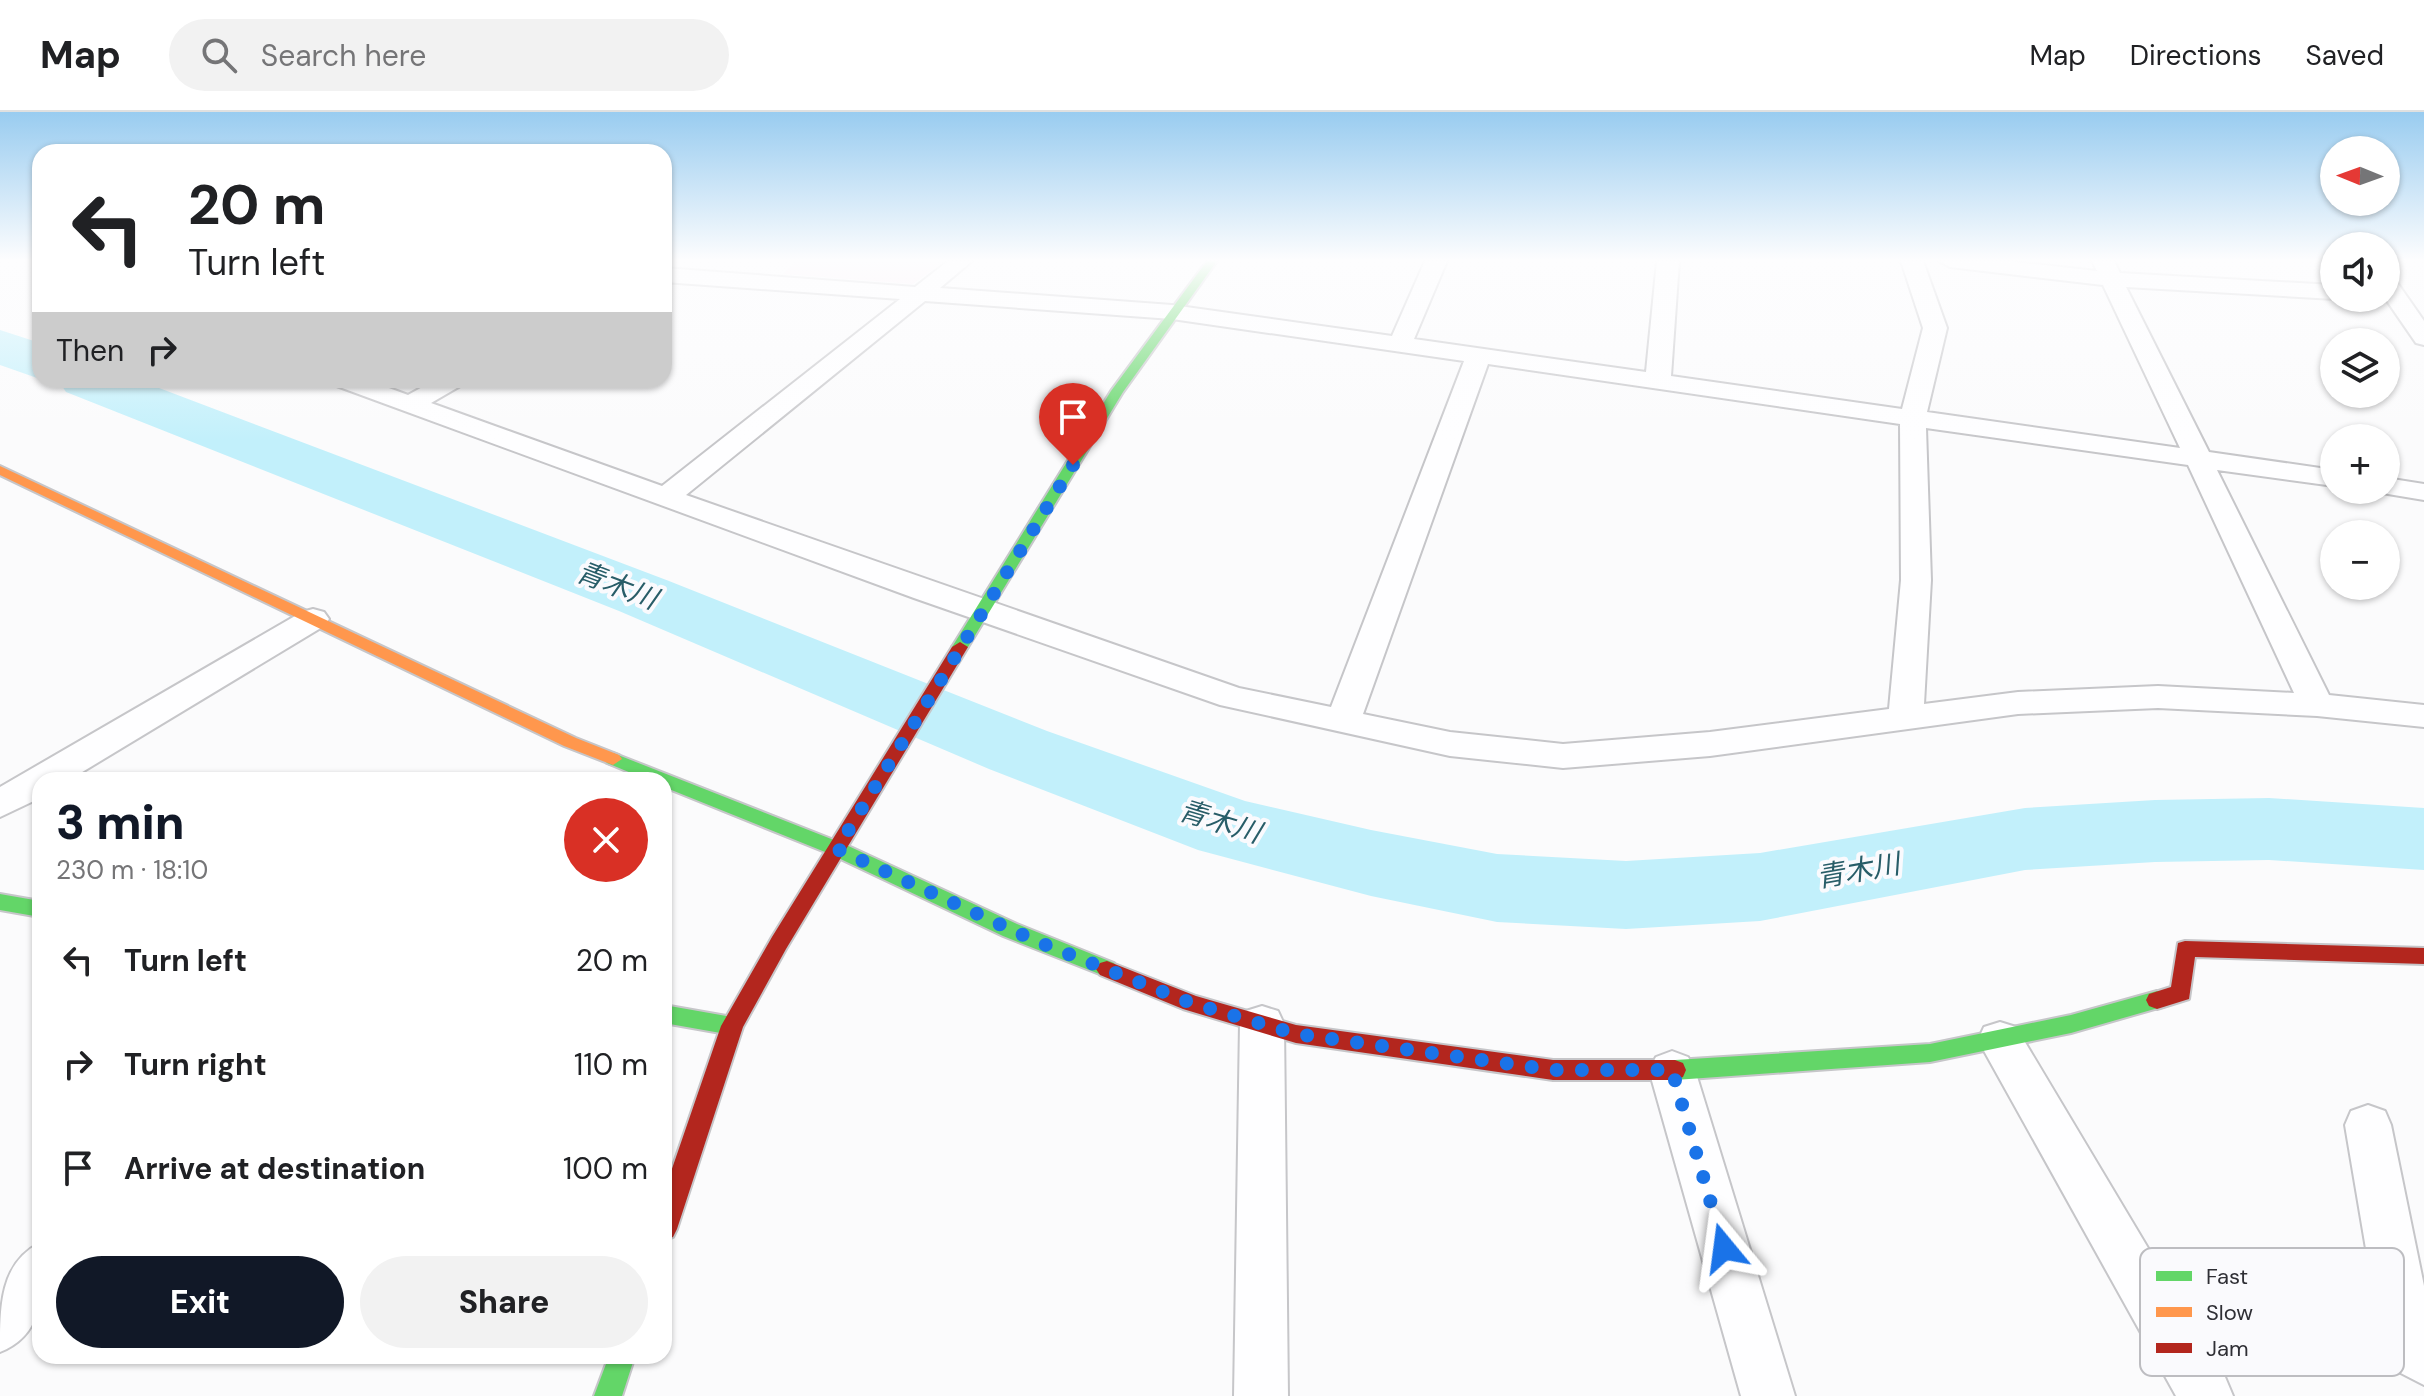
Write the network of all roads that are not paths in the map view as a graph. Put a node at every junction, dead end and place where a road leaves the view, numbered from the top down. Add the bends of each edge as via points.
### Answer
1 (887, 321) edge
2 (1166, 321) edge
3 (1236, 321) edge
4 (1410, 321) edge
5 (1663, 321) edge
6 (1933, 321) edge
7 (2132, 321) edge
8 (2411, 321) edge
9 (2424, 338) edge
10 (1400, 344) junction
11 (1478, 357) junction
12 (1658, 382) junction
13 (365, 388) edge
14 (439, 388) edge
15 (410, 404) junction
16 (1913, 418) junction
17 (2198, 458) junction
18 (0, 470) edge
19 (2320, 476) edge
20 (2400, 488) edge
21 (2424, 492) edge
22 (665, 498) junction
23 (984, 611) junction
24 (313, 619) junction
25 (2317, 705) junction
26 (1906, 716) junction
27 (2424, 716) edge
28 (1343, 722) junction
29 (54, 772) edge
30 (645, 772) edge
31 (672, 783) edge
32 (32, 785) edge
33 (0, 804) edge
34 (837, 849) junction
35 (0, 902) edge
36 (32, 908) edge
37 (2424, 956) edge
38 (672, 1015) edge
39 (1262, 1024) junction
40 (732, 1026) junction
41 (2000, 1040) junction
42 (1672, 1070) junction
43 (2368, 1125) dead end
44 (672, 1205) edge
45 (2391, 1248) edge
46 (32, 1279) edge
47 (2140, 1282) edge
48 (2404, 1317) edge
49 (0, 1326) edge
50 (2424, 1358) edge
51 (619, 1364) edge
52 (2194, 1376) edge
53 (608, 1396) edge
54 (1261, 1396) edge
55 (1768, 1396) edge
56 (2206, 1396) edge

1 - 22 street
2 - 23 street via 1117,391
3 - 10 street
4 - 10 street
5 - 12 street
6 - 16 street
7 - 17 street
8 - 9 street
10 - 11 street
11 - 12 street
11 - 28 street
12 - 16 street
13 - 15 street
14 - 15 street
15 - 22 street
16 - 17 street
16 - 26 street via 1916,580
17 - 19 street
17 - 25 street
18 - 24 street
20 - 21 street
22 - 23 street
23 - 28 street via 1232,697
23 - 34 street
24 - 29 street
24 - 30 street via 570,742
25 - 26 street via 2158,697 2018,703
25 - 27 street
26 - 28 street via 1710,744 1563,756 1450,744
31 - 34 street
32 - 33 street
34 - 39 street via 1010,930 1191,1003
34 - 40 street
35 - 36 street
37 - 41 street via 2185,949 2181,993
38 - 40 street
39 - 42 street via 1310,1036 1553,1070
39 - 54 street
40 - 44 street
41 - 42 street via 1930,1053
41 - 47 street
42 - 55 street
43 - 45 street
46 - 49 street
48 - 50 street via 2410,1349
51 - 53 street
52 - 56 street

